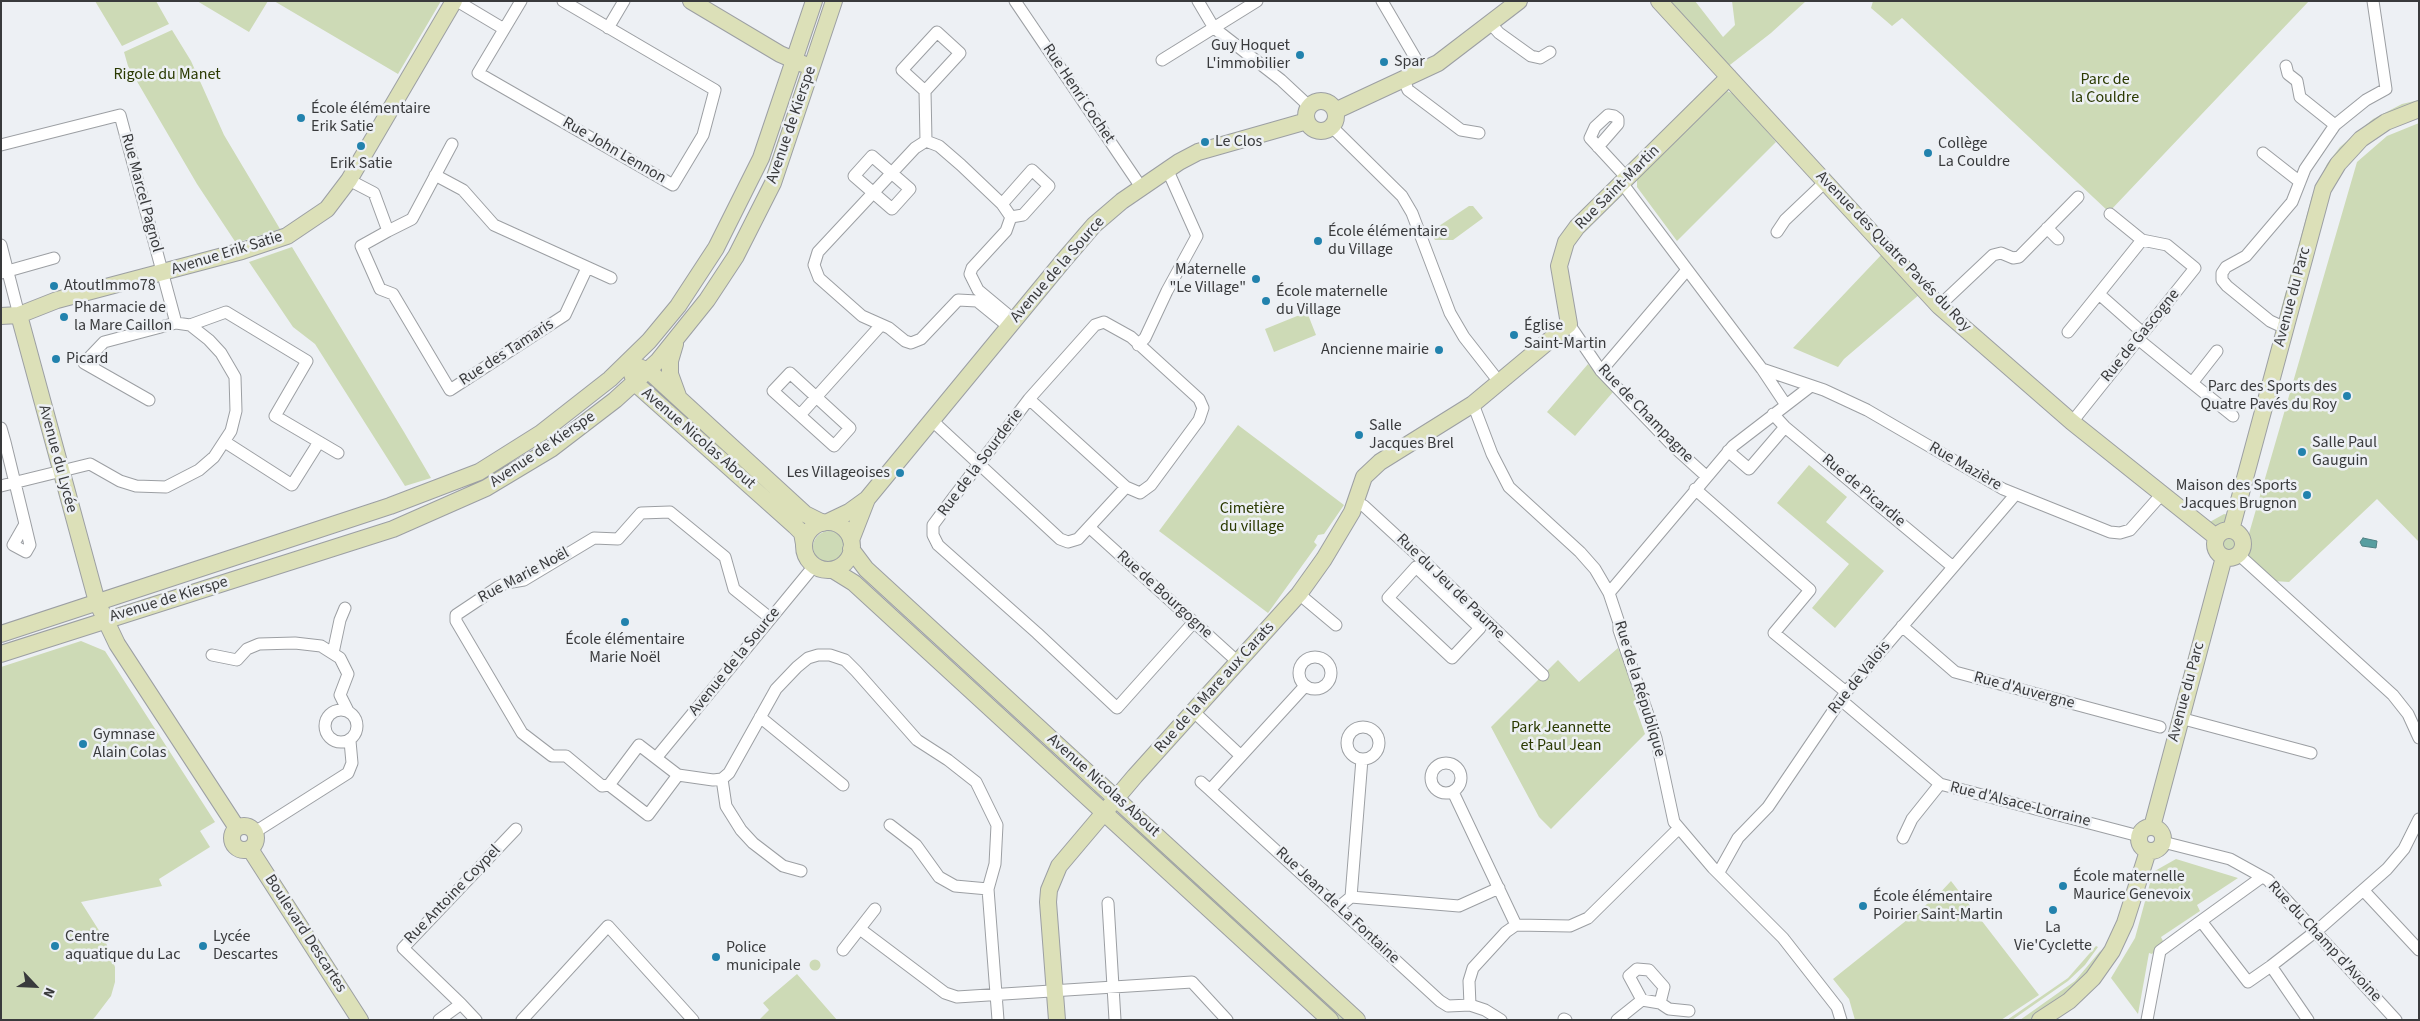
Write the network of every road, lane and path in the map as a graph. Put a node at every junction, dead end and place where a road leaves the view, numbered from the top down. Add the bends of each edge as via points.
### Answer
1 (455, 1) edge
2 (520, 1) edge
3 (563, 1) edge
4 (624, 1) edge
5 (691, 1) edge
6 (814, 1) edge
7 (834, 1) edge
8 (1015, 1) edge
9 (1198, 1) edge
10 (1257, 1) edge
11 (1382, 1) edge
12 (1519, 1) edge
13 (1660, 1) edge
14 (2373, 1) edge
15 (1490, 23) junction
16 (608, 28) junction
17 (1214, 28) junction
18 (504, 29) junction
19 (1550, 52) dead end
20 (1162, 60) dead end
21 (794, 61) junction
22 (2286, 66) dead end
23 (813, 67) junction
24 (1423, 71) junction
25 (1729, 77) junction
26 (1404, 80) junction
27 (926, 91) junction
28 (2419, 109) edge
29 (1309, 114) junction
30 (1333, 119) junction
31 (2335, 124) junction
32 (1478, 133) dead end
33 (926, 141) junction
34 (452, 144) dead end
35 (1, 145) edge
36 (1598, 147) dead end
37 (2263, 153) dead end
38 (1168, 171) junction
39 (891, 173) junction
40 (435, 176) junction
41 (349, 180) junction
42 (1624, 180) junction
43 (1825, 182) junction
44 (2300, 182) junction
45 (1141, 187) junction
46 (873, 193) junction
47 (2078, 197) dead end
48 (1002, 204) junction
49 (2110, 214) dead end
50 (1011, 217) junction
51 (2047, 228) junction
52 (388, 231) junction
53 (1777, 232) dead end
54 (2058, 238) dead end
55 (2142, 240) junction
56 (1, 245) edge
57 (54, 258) dead end
58 (587, 268) junction
59 (1687, 270) junction
60 (4, 272) edge
61 (163, 273) junction
62 (611, 278) dead end
63 (978, 290) junction
64 (2099, 294) junction
65 (970, 299) junction
66 (1940, 306) junction
67 (19, 315) junction
68 (1, 316) edge
69 (176, 323) junction
70 (1011, 324) junction
71 (1570, 324) junction
72 (190, 325) junction
73 (881, 325) junction
74 (2285, 328) junction
75 (2068, 332) dead end
76 (2141, 336) junction
77 (676, 338) junction
78 (1138, 345) junction
79 (2217, 351) dead end
80 (639, 366) junction
81 (1762, 369) junction
82 (1601, 370) junction
83 (634, 383) junction
84 (1500, 383) junction
85 (2192, 383) junction
86 (1811, 386) junction
87 (816, 397) junction
88 (678, 398) junction
89 (1029, 399) junction
90 (149, 400) dead end
91 (1473, 404) junction
92 (1786, 405) junction
93 (1773, 414) junction
94 (800, 415) junction
95 (2233, 416) dead end
96 (932, 420) junction
97 (2072, 422) junction
98 (1785, 427) junction
99 (1, 428) edge
100 (225, 442) junction
101 (319, 442) junction
102 (3, 443) edge
103 (1728, 452) junction
104 (338, 453) dead end
105 (979, 464) junction
106 (61, 471) junction
107 (1706, 476) junction
108 (15, 483) junction
109 (1, 486) edge
110 (1126, 487) junction
111 (1695, 489) junction
112 (2015, 495) junction
113 (2161, 495) junction
114 (867, 500) junction
115 (1356, 502) junction
116 (826, 523) junction
117 (25, 524) dead end
118 (1089, 527) junction
119 (2231, 530) junction
120 (2216, 537) junction
121 (804, 544) junction
122 (851, 544) junction
123 (2231, 556) junction
124 (228, 559) junction
125 (814, 566) junction
126 (1953, 568) junction
127 (833, 570) junction
128 (1609, 593) junction
129 (1299, 594) junction
130 (96, 602) junction
131 (345, 608) dead end
132 (770, 618) junction
133 (104, 620) junction
134 (1193, 623) junction
135 (1336, 625) dead end
136 (1902, 626) junction
137 (1480, 628) joint
138 (1, 634) edge
139 (1, 646) edge
140 (333, 653) junction
141 (1, 654) edge
142 (212, 655) dead end
143 (1239, 663) junction
144 (1543, 675) dead end
145 (1305, 686) dead end
146 (1843, 696) junction
147 (348, 711) junction
148 (1194, 712) junction
149 (760, 717) junction
150 (2180, 718) junction
151 (2160, 727) dead end
152 (2419, 738) edge
153 (350, 741) junction
154 (2310, 753) dead end
155 (1242, 756) junction
156 (656, 758) junction
157 (1362, 759) dead end
158 (678, 775) junction
159 (722, 779) junction
160 (1200, 782) dead end
161 (1940, 784) junction
162 (609, 785) junction
163 (843, 785) dead end
164 (1210, 790) junction
165 (1453, 792) dead end
166 (1116, 798) junction
167 (1105, 812) junction
168 (2418, 824) edge
169 (890, 825) dead end
170 (237, 828) junction
171 (1678, 828) junction
172 (516, 829) dead end
173 (2145, 831) junction
174 (255, 832) junction
175 (1903, 838) dead end
176 (2162, 842) junction
177 (250, 849) junction
178 (2148, 850) junction
179 (800, 871) dead end
180 (1719, 872) junction
181 (2262, 877) junction
182 (1499, 888) junction
183 (988, 889) junction
184 (2364, 891) junction
185 (1352, 897) junction
186 (1108, 903) dead end
187 (1339, 907) junction
188 (875, 909) dead end
189 (2201, 921) junction
190 (1516, 925) junction
191 (860, 929) junction
192 (2315, 932) junction
193 (843, 950) dead end
194 (2419, 950) edge
195 (2271, 966) junction
196 (1113, 986) junction
197 (1055, 991) junction
198 (998, 995) junction
199 (1642, 1000) junction
200 (1660, 1003) junction
201 (462, 1004) junction
202 (1470, 1005) junction
203 (1690, 1011) dead end
204 (360, 1020) edge
205 (438, 1020) edge
206 (476, 1020) edge
207 (522, 1020) edge
208 (693, 1020) edge
209 (998, 1020) edge
210 (1057, 1020) edge
211 (1115, 1020) edge
212 (1227, 1020) edge
213 (1330, 1020) edge
214 (1357, 1020) edge
215 (1501, 1020) edge
216 (1617, 1020) edge
217 (1841, 1020) edge
218 (2040, 1020) edge
219 (2146, 1020) edge
220 (2308, 1020) edge
221 (2396, 1020) edge

1 - 18 street
1 - 41 street, Avenue Erik Satie
2 - 18 street, Rue John Lennon
3 - 16 street, Rue John Lennon
4 - 16 street
5 - 21 street
6 - 21 street, Avenue de Kierspe
7 - 23 street, Avenue de Kierspe
8 - 45 street, Rue Henri Cochet
9 - 17 street
10 - 17 street
11 - 24 street
12 - 15 street
13 - 25 street, Avenue des Quatre Pavés du Roy
14 - 31 street via 2386,89
15 - 19 street via 1531,56 1540,58
15 - 24 street
16 - 18 street, Rue John Lennon via 714,90 703,135 673,185 478,72
17 - 20 street
17 - 29 street via 1288,85
21 - 23 street
21 - 80 street, Avenue de Kierspe via 761,158 716,248 711,274 679,320
22 - 31 street via 2288,74 2297,80 2300,97
23 - 77 street, Avenue de Kierspe via 773,183 755,222 707,300
24 - 26 street
25 - 42 street, Rue Saint-Martin
25 - 43 street, Avenue des Quatre Pavés du Roy
26 - 30 street
26 - 32 street via 1408,90 1461,130
27 - 27 street via 902,70 937,32 960,53
27 - 33 street
28 - 74 street, Avenue du Parc via 2373,130 2348,151 2330,176
29 - 30 street via 1313,129 1318,131 1323,131
29 - 30 street via 1314,104 1324,102 1332,107
29 - 38 street, Avenue de la Source via 1198,152
30 - 84 street via 1402,196 1412,213 1450,313 1464,337
31 - 44 street via 2317,147
33 - 39 street
33 - 48 street via 939,146
34 - 40 street, Rue des Tamaris
35 - 61 street, Rue Marcel Pagnol via 120,115
36 - 42 street
37 - 44 street
38 - 45 street, Avenue de la Source
38 - 78 street via 1197,236 1145,338
39 - 46 street
39 - 46 street via 872,156 854,176
39 - 46 street via 910,189 892,210
40 - 52 street, Rue des Tamaris via 412,219
40 - 58 street via 464,190 494,226
41 - 52 street via 374,193
41 - 61 street, Avenue Erik Satie via 327,209 287,236
42 - 59 street
42 - 71 street, Rue Saint-Martin via 1566,242 1561,256 1560,280
43 - 53 street via 1785,220
43 - 66 street, Avenue des Quatre Pavés du Roy
44 - 74 street via 2292,202 2274,224 2246,256 2226,267 2222,273 2222,280 2227,286 2270,321
45 - 70 street, Avenue de la Source via 1094,226
46 - 73 street via 818,252 814,265 820,278 862,316
47 - 51 street
48 - 50 street
48 - 50 street via 1032,170 1049,186 1023,215
49 - 55 street
50 - 63 street via 1006,231 972,268 970,274
51 - 54 street
51 - 66 street via 2019,256 1993,255
52 - 58 street, Rue des Tamaris via 361,246 380,289 393,294 450,390 565,315
55 - 64 street
55 - 76 street, Rue de Gascogne via 2167,245 2195,268
56 - 60 street
57 - 60 street
58 - 62 street
59 - 81 street
59 - 82 street
60 - 67 street
61 - 67 street, Avenue Erik Satie via 57,300
61 - 69 street
63 - 65 street
63 - 70 street
64 - 75 street
64 - 76 street
65 - 70 street
65 - 73 street via 958,300 929,333 911,343
66 - 97 street, Avenue des Quatre Pavés du Roy
67 - 68 street, Avenue Erik Satie
67 - 106 street, Avenue du Lycée
69 - 72 street
69 - 90 street via 104,342 84,363
70 - 96 street, Avenue de la Source
71 - 82 street, Rue de Champagne
71 - 84 street, Rue de la Mare aux Carats
72 - 100 street via 210,340 235,377 236,411
72 - 101 street via 226,312 307,361 275,416
73 - 87 street
74 - 119 street, Avenue du Parc
76 - 85 street
76 - 97 street, Rue de Gascogne
77 - 80 street, Avenue de Kierspe
77 - 88 street via 670,374
78 - 89 street, Rue de la Sourderie via 1120,330 1100,323
78 - 110 street via 1204,408 1199,420 1151,485 1140,493
79 - 85 street
80 - 83 street, Avenue de Kierspe
80 - 88 street, Avenue Nicolas About
80 - 124 street, Avenue de Kierspe via 610,379 541,433 479,472 390,506
81 - 86 street, Rue Mazière
81 - 92 street
82 - 107 street, Rue de Champagne
83 - 121 street, Avenue Nicolas About via 795,526 802,533
83 - 133 street, Avenue de Kierspe via 551,449 486,488 393,529
84 - 91 street, Rue de la Mare aux Carats
85 - 95 street
86 - 92 street
86 - 112 street, Rue Mazière via 1867,410
87 - 94 street
87 - 94 street via 790,373 773,391
87 - 94 street via 850,428 834,446
88 - 116 street, Avenue Nicolas About via 805,514
89 - 105 street, Rue de la Sourderie
89 - 110 street
91 - 115 street, Rue de la Mare aux Carats via 1380,462 1364,477
91 - 128 street, Rue de la République via 1509,487 1580,552
92 - 93 street
93 - 98 street, Rue de Picardie
93 - 103 street
96 - 105 street
96 - 114 street, Avenue de la Source
97 - 113 street, Avenue des Quatre Pavés du Roy
98 - 103 street via 1749,469
98 - 126 street, Rue de Picardie
99 - 102 street
100 - 101 street via 292,485
100 - 106 street via 199,470 166,487 136,486 90,464
101 - 104 street
102 - 108 street
103 - 107 street
105 - 118 street via 1060,539 1068,542 1078,539
105 - 134 street, Rue de la Sourderie via 933,525 938,545 1117,708
106 - 108 street
106 - 130 street, Avenue du Lycée
107 - 111 street
108 - 109 street
108 - 117 street
110 - 118 street
111 - 128 street
111 - 146 street, Rue d'Alsace-Lorraine via 1810,590 1774,633
112 - 113 street, Rue Mazière via 2120,533 2130,530
112 - 126 street, Rue de Valois
113 - 120 street, Avenue des Quatre Pavés du Roy
114 - 116 street, Avenue de la Source
114 - 122 street, Avenue de la Source
115 - 129 street, Rue de la Mare aux Carats via 1324,559
115 - 144 street, Rue du Jeu de Paume via 1414,552
116 - 121 street via 810,530
116 - 122 street, Avenue Nicolas About via 842,527
118 - 134 street, Rue de Bourgogne
119 - 120 street via 2222,531
119 - 123 street via 2242,538 2242,546
120 - 123 street via 2215,548
121 - 125 street, Avenue Nicolas About via 805,554
122 - 127 street via 845,562
122 - 166 street, Avenue Nicolas About via 866,570
123 - 150 street, Avenue du Parc
123 - 152 street via 2393,695 2408,714
124 - 130 street, Avenue de Kierspe
124 - 133 street via 198,576 114,606
125 - 127 street, Avenue Nicolas About
125 - 132 street, Avenue de la Source
126 - 136 street, Rue de Valois
127 - 167 street, Avenue Nicolas About via 854,583
128 - 171 street, Rue de la République via 1656,738 1670,815
129 - 135 street
129 - 143 street, Rue de la Mare aux Carats
130 - 133 street, Boulevard Descartes
130 - 138 street, Avenue de Kierspe
130 - 139 street via 86,617
131 - 140 street
132 - 156 street, Avenue de la Source
132 - 162 street, Rue Marie Noël via 734,589 725,557 670,512 641,513 618,539 594,538 524,580 498,587 456,615 456,621 522,733 552,756 566,756 602,786
133 - 141 street, Avenue de Kierspe
133 - 170 street, Boulevard Descartes
134 - 143 street, Rue de Bourgogne
136 - 146 street, Rue de Valois
136 - 151 street, Rue d'Auvergne via 1956,672
137 - 137 street via 1452,658 1388,598 1416,568
140 - 142 street via 321,646 295,643 259,644 247,649 237,660
140 - 147 street via 340,658 348,674 340,695
143 - 148 street, Rue de la Mare aux Carats
145 - 155 street
146 - 161 street, Rue d'Alsace-Lorraine
146 - 180 street, Rue de Valois via 1768,807 1738,838
147 - 153 street via 358,725
147 - 153 street via 332,713 325,722 325,728 326,734 335,742
148 - 155 street
148 - 166 street, Rue de la Mare aux Carats
149 - 159 street via 729,773
149 - 163 street
149 - 183 street via 776,689 808,658 830,655 844,660 916,740 976,782 997,825 995,864
150 - 154 street
150 - 173 street, Avenue du Parc
153 - 174 street via 352,763 348,773
155 - 164 street
156 - 158 street
156 - 162 street via 639,745
157 - 185 street
158 - 159 street
158 - 162 street via 648,815
159 - 179 street via 726,806 741,830 783,866
160 - 164 street, Rue Jean de La Fontaine
161 - 173 street, Rue d'Alsace-Lorraine
161 - 175 street via 1912,819
164 - 187 street, Rue Jean de La Fontaine
165 - 182 street
166 - 167 street, Rue de la Mare aux Carats
166 - 214 street, Avenue Nicolas About
167 - 197 street, Rue de la Mare aux Carats via 1058,866 1049,890
167 - 213 street, Avenue Nicolas About
168 - 184 street via 2404,849
169 - 183 street via 916,845 939,877 955,886
170 - 174 street via 247,826
170 - 177 street, Boulevard Descartes via 232,837 233,844 239,849
171 - 180 street, Rue de la République
171 - 190 street via 1588,918 1570,926
172 - 201 street, Rue Antoine Coypel via 403,948
173 - 176 street via 2159,830
173 - 178 street via 2142,848
174 - 177 street via 255,843
176 - 178 street via 2155,850
176 - 181 street, Rue du Champ d'Avoine via 2230,859
177 - 204 street, Boulevard Descartes
178 - 218 street via 2125,923 2112,951 2093,978 2069,1001
180 - 217 street, Rue de la République via 1783,938 1837,1007
181 - 189 street
181 - 192 street, Rue du Champ d'Avoine
182 - 185 street via 1459,906
182 - 190 street
183 - 198 street
184 - 192 street
184 - 194 street
185 - 187 street
186 - 196 street
187 - 202 street, Rue Jean de La Fontaine via 1440,1001 1448,1006
188 - 191 street
189 - 195 street via 2248,982
189 - 219 street via 2160,951
190 - 202 street via 1473,968 1469,981
191 - 193 street
191 - 198 street via 944,992 957,997
192 - 195 street
192 - 221 street, Rue du Champ d'Avoine
195 - 220 street
196 - 197 street
196 - 211 street
196 - 212 street via 1192,982
197 - 198 street
197 - 210 street, Rue de la Mare aux Carats
198 - 209 street
199 - 200 street
199 - 200 street via 1629,976 1637,969 1650,970 1664,987
199 - 216 street
200 - 203 street via 1669,1009
201 - 205 street
201 - 206 street
202 - 215 street
207 - 208 street via 608,926

